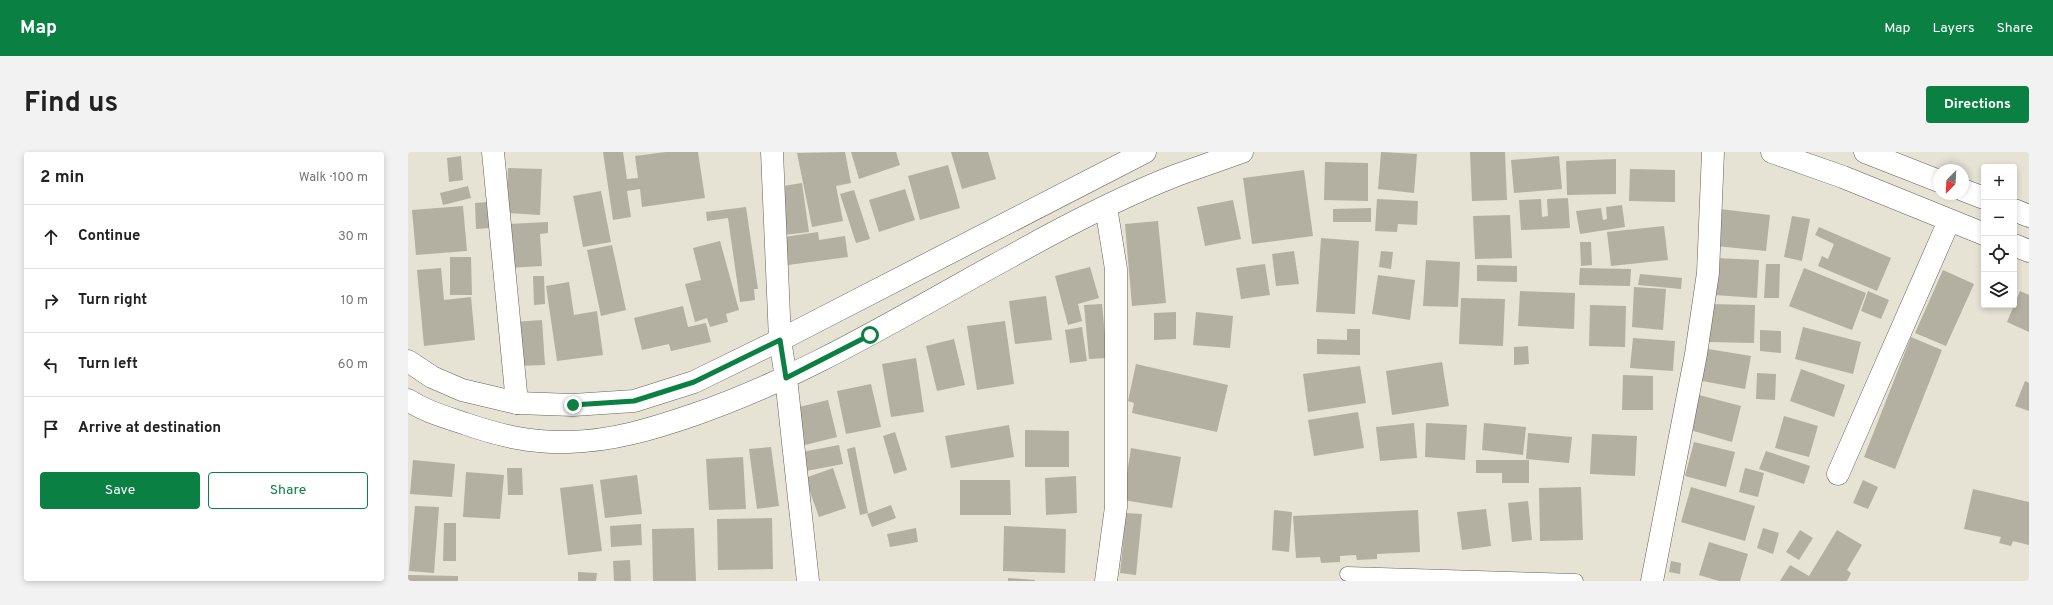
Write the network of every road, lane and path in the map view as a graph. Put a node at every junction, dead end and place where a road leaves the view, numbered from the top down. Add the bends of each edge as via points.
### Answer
1 (493, 152) edge
2 (772, 152) edge
3 (1145, 152) edge
4 (1242, 152) edge
5 (1713, 152) edge
6 (1772, 152) edge
7 (1865, 152) edge
8 (1933, 179) edge
9 (1969, 192) edge
10 (1981, 197) edge
11 (1106, 207) junction
12 (2017, 211) edge
13 (2029, 216) edge
14 (1949, 221) junction
15 (1981, 233) edge
16 (2017, 246) edge
17 (2029, 251) edge
18 (780, 340) junction
19 (408, 362) edge
20 (786, 378) junction
21 (408, 400) edge
22 (517, 403) junction
23 (1838, 474) dead end
24 (1347, 574) dead end
25 (808, 581) edge
26 (1106, 581) edge
27 (1576, 581) edge
28 (1652, 581) edge

1 - 22 main road
2 - 18 main road
3 - 18 main road
4 - 11 main road via 1177,175
5 - 28 main road via 1708,273 1696,354
6 - 14 main road via 1843,177
7 - 8 main road
9 - 10 main road
11 - 20 main road via 1006,258 870,335
11 - 26 main road via 1116,269 1116,507
12 - 13 main road
14 - 15 main road
14 - 23 main road
16 - 17 main road
18 - 20 main road
18 - 22 main road via 694,382 634,401 573,405
19 - 22 main road via 432,377 462,390
20 - 21 main road via 714,408 646,431 569,442 534,441 501,436 420,408
20 - 25 main road
24 - 27 lane

